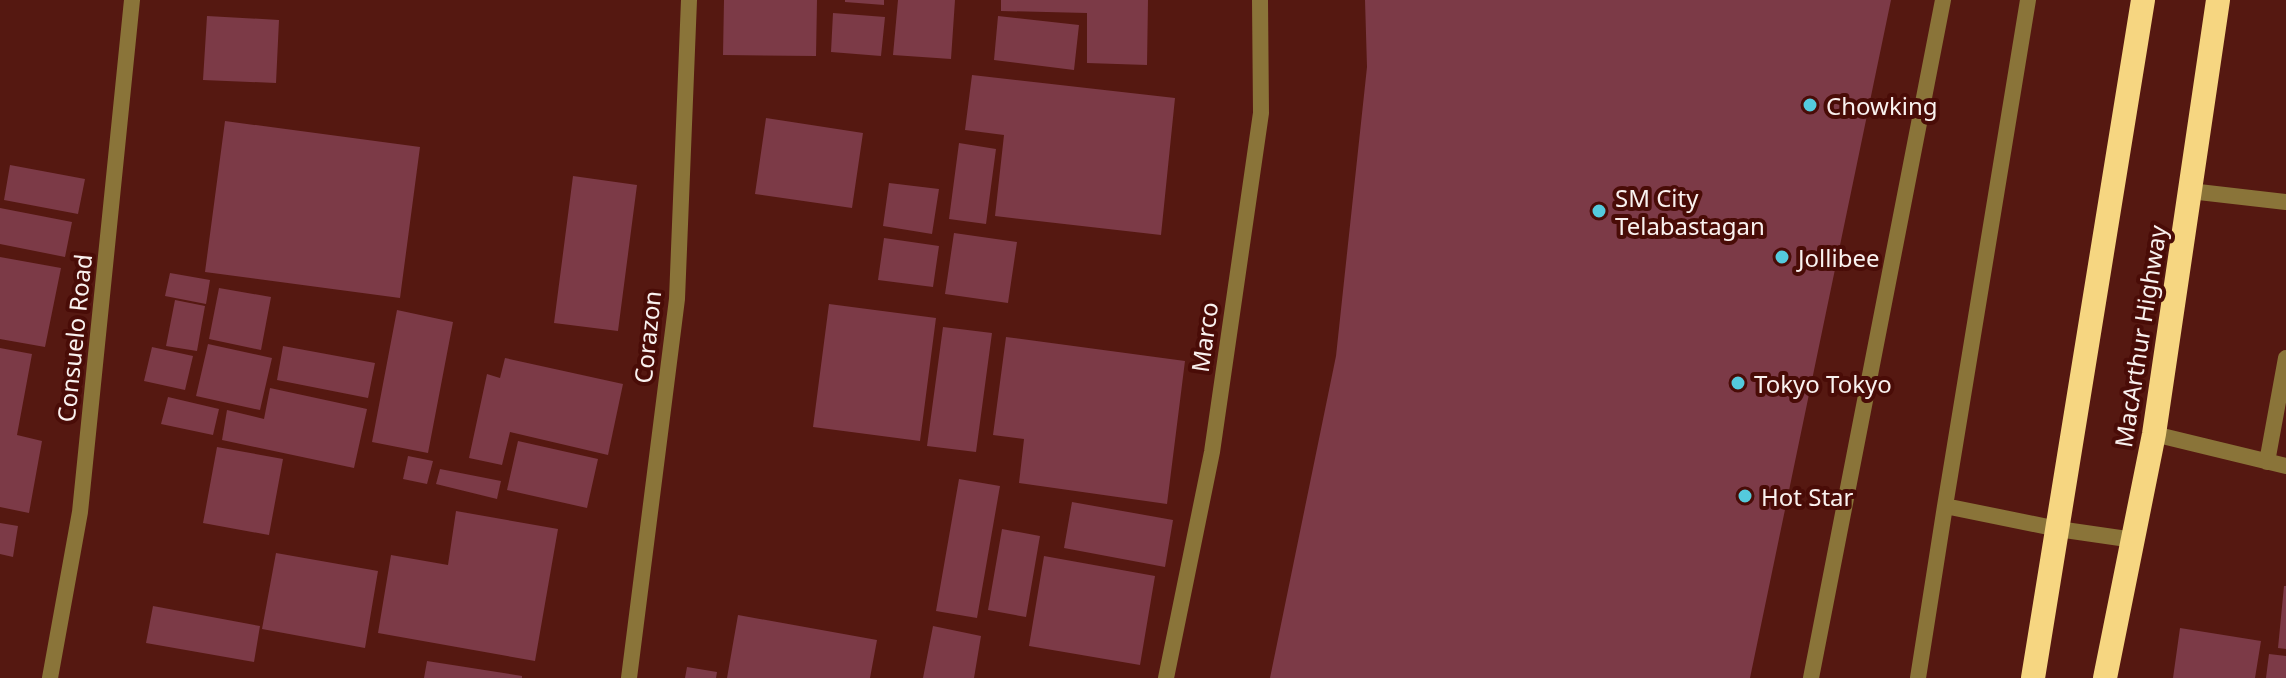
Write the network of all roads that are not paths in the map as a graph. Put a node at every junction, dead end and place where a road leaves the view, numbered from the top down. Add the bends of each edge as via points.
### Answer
1 (132, 0) edge
2 (689, 0) edge
3 (1260, 0) edge
4 (1943, 0) edge
5 (2028, 0) edge
6 (2143, 0) edge
7 (2218, 0) edge
8 (2190, 191) junction
9 (2286, 202) edge
10 (2286, 358) edge
11 (2154, 434) junction
12 (2267, 462) junction
13 (2286, 466) edge
14 (1945, 506) junction
15 (2058, 529) junction
16 (2134, 540) junction
17 (50, 678) edge
18 (629, 678) edge
19 (1166, 678) edge
20 (1811, 678) edge
21 (1918, 678) edge
22 (2033, 678) edge
23 (2105, 678) edge

1 - 17 street, Consuelo Road via 80,512
2 - 18 street, Corazon via 677,299
3 - 19 street, Marco via 1261,113 1212,452
4 - 20 street
5 - 14 street
6 - 15 highway, MacArthur Highway
7 - 8 highway, MacArthur Highway
8 - 9 street
8 - 11 highway, MacArthur Highway
10 - 12 street
11 - 12 street
11 - 16 highway, MacArthur Highway
12 - 13 street
14 - 15 street
14 - 21 street
15 - 16 street
15 - 22 highway, MacArthur Highway
16 - 23 highway, MacArthur Highway

